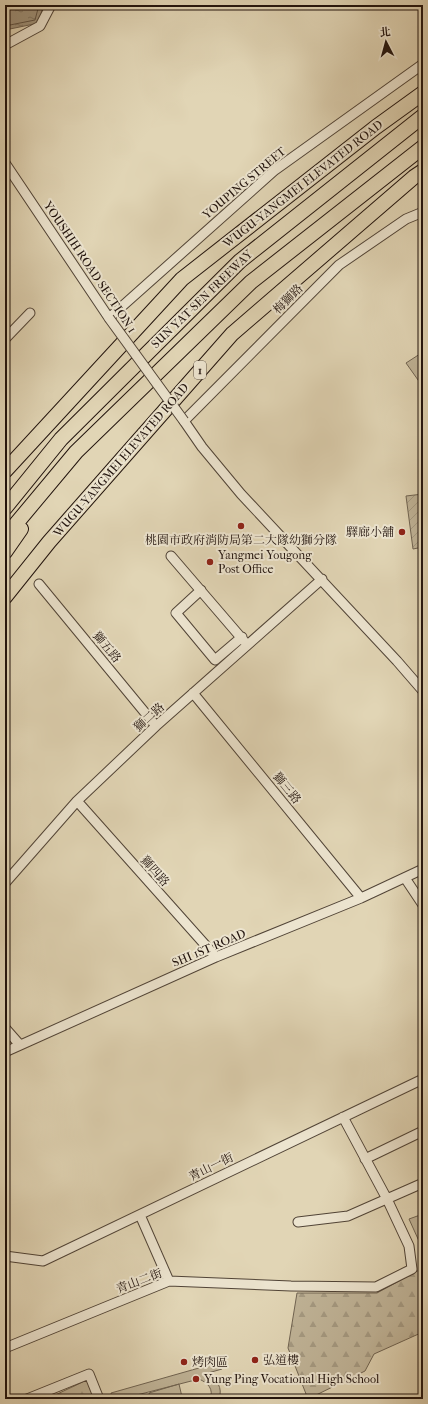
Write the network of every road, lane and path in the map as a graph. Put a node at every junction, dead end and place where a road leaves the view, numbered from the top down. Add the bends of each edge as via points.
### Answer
1 (51, 5) edge
2 (5, 45) edge
3 (423, 64) edge
4 (423, 93) edge
5 (423, 116) edge
6 (423, 147) edge
7 (5, 163) edge
8 (423, 171) edge
9 (423, 212) edge
10 (30, 314) dead end
11 (109, 318) junction
12 (5, 339) edge
13 (184, 421) junction
14 (61, 439) junction
15 (62, 469) junction
16 (5, 471) edge
17 (5, 497) edge
18 (5, 508) edge
19 (5, 536) edge
20 (5, 552) edge
21 (171, 556) dead end
22 (322, 579) junction
23 (39, 584) dead end
24 (201, 590) junction
25 (5, 597) edge
26 (242, 637) junction
27 (248, 645) junction
28 (423, 691) edge
29 (193, 693) junction
30 (156, 726) junction
31 (77, 801) junction
32 (423, 869) edge
33 (405, 878) junction
34 (5, 883) edge
35 (361, 898) junction
36 (423, 905) edge
37 (216, 957) junction
38 (5, 1028) edge
39 (20, 1046) junction
40 (5, 1052) edge
41 (423, 1079) edge
42 (344, 1117) junction
43 (423, 1131) edge
44 (365, 1159) junction
45 (423, 1183) edge
46 (387, 1199) junction
47 (140, 1214) junction
48 (298, 1222) dead end
49 (5, 1256) edge
50 (169, 1281) junction
51 (5, 1348) edge
52 (27, 1399) edge
53 (99, 1399) edge

1 - 2 street via 40,26
3 - 11 street, YOUPING STREET via 275,170
4 - 16 highway, WUGU-YANGMEI ELEVATED ROAD via 182,279
5 - 14 highway, SUN YAT-SEN FREEWAY via 240,261
6 - 15 highway, SUN YAT-SEN FREEWAY / 1 via 251,282 76,452
7 - 11 street, YOUSHIH ROAD SECTION 1
8 - 25 highway, WUGU-YANGMEI ELEVATED ROAD / 1 via 232,334 49,542
9 - 13 street, 梅獅路 via 406,219 339,265
10 - 12 street
11 - 13 street, YOUSHIH ROAD SECTION 1, bridge
13 - 22 street, YOUSHIH ROAD SECTION 1 via 241,494
14 - 17 highway
14 - 18 highway, SUN YAT-SEN FREEWAY
15 - 19 highway, SUN YAT-SEN FREEWAY / 1
15 - 20 highway
21 - 24 street
22 - 27 street, 獅二路
22 - 28 street, YOUSHIH ROAD SECTION 1
23 - 30 street, 獅五路
24 - 26 street
24 - 26 street via 176,613 215,660
26 - 27 street
27 - 29 street, 獅二路
29 - 30 street, 獅二路
29 - 35 street, 獅三路
30 - 31 street, 獅二路
31 - 34 street, 獅二路
31 - 37 street, 獅四路
32 - 33 street, SHI 1ST ROAD
33 - 35 street, SHI 1ST ROAD
33 - 36 street
35 - 37 street, SHI 1ST ROAD
37 - 39 street, SHI 1ST ROAD
38 - 39 street
39 - 40 street, SHI 1ST ROAD
41 - 42 street, 青山一街
42 - 44 street
42 - 47 street, 青山一街
43 - 44 street
44 - 46 street
45 - 46 street
46 - 48 street via 348,1216
46 - 50 street, 青山二街 via 409,1246 412,1269 376,1287
47 - 49 street, 青山一街 via 43,1261
47 - 50 street
50 - 51 street, 青山二街
52 - 53 street via 89,1374

